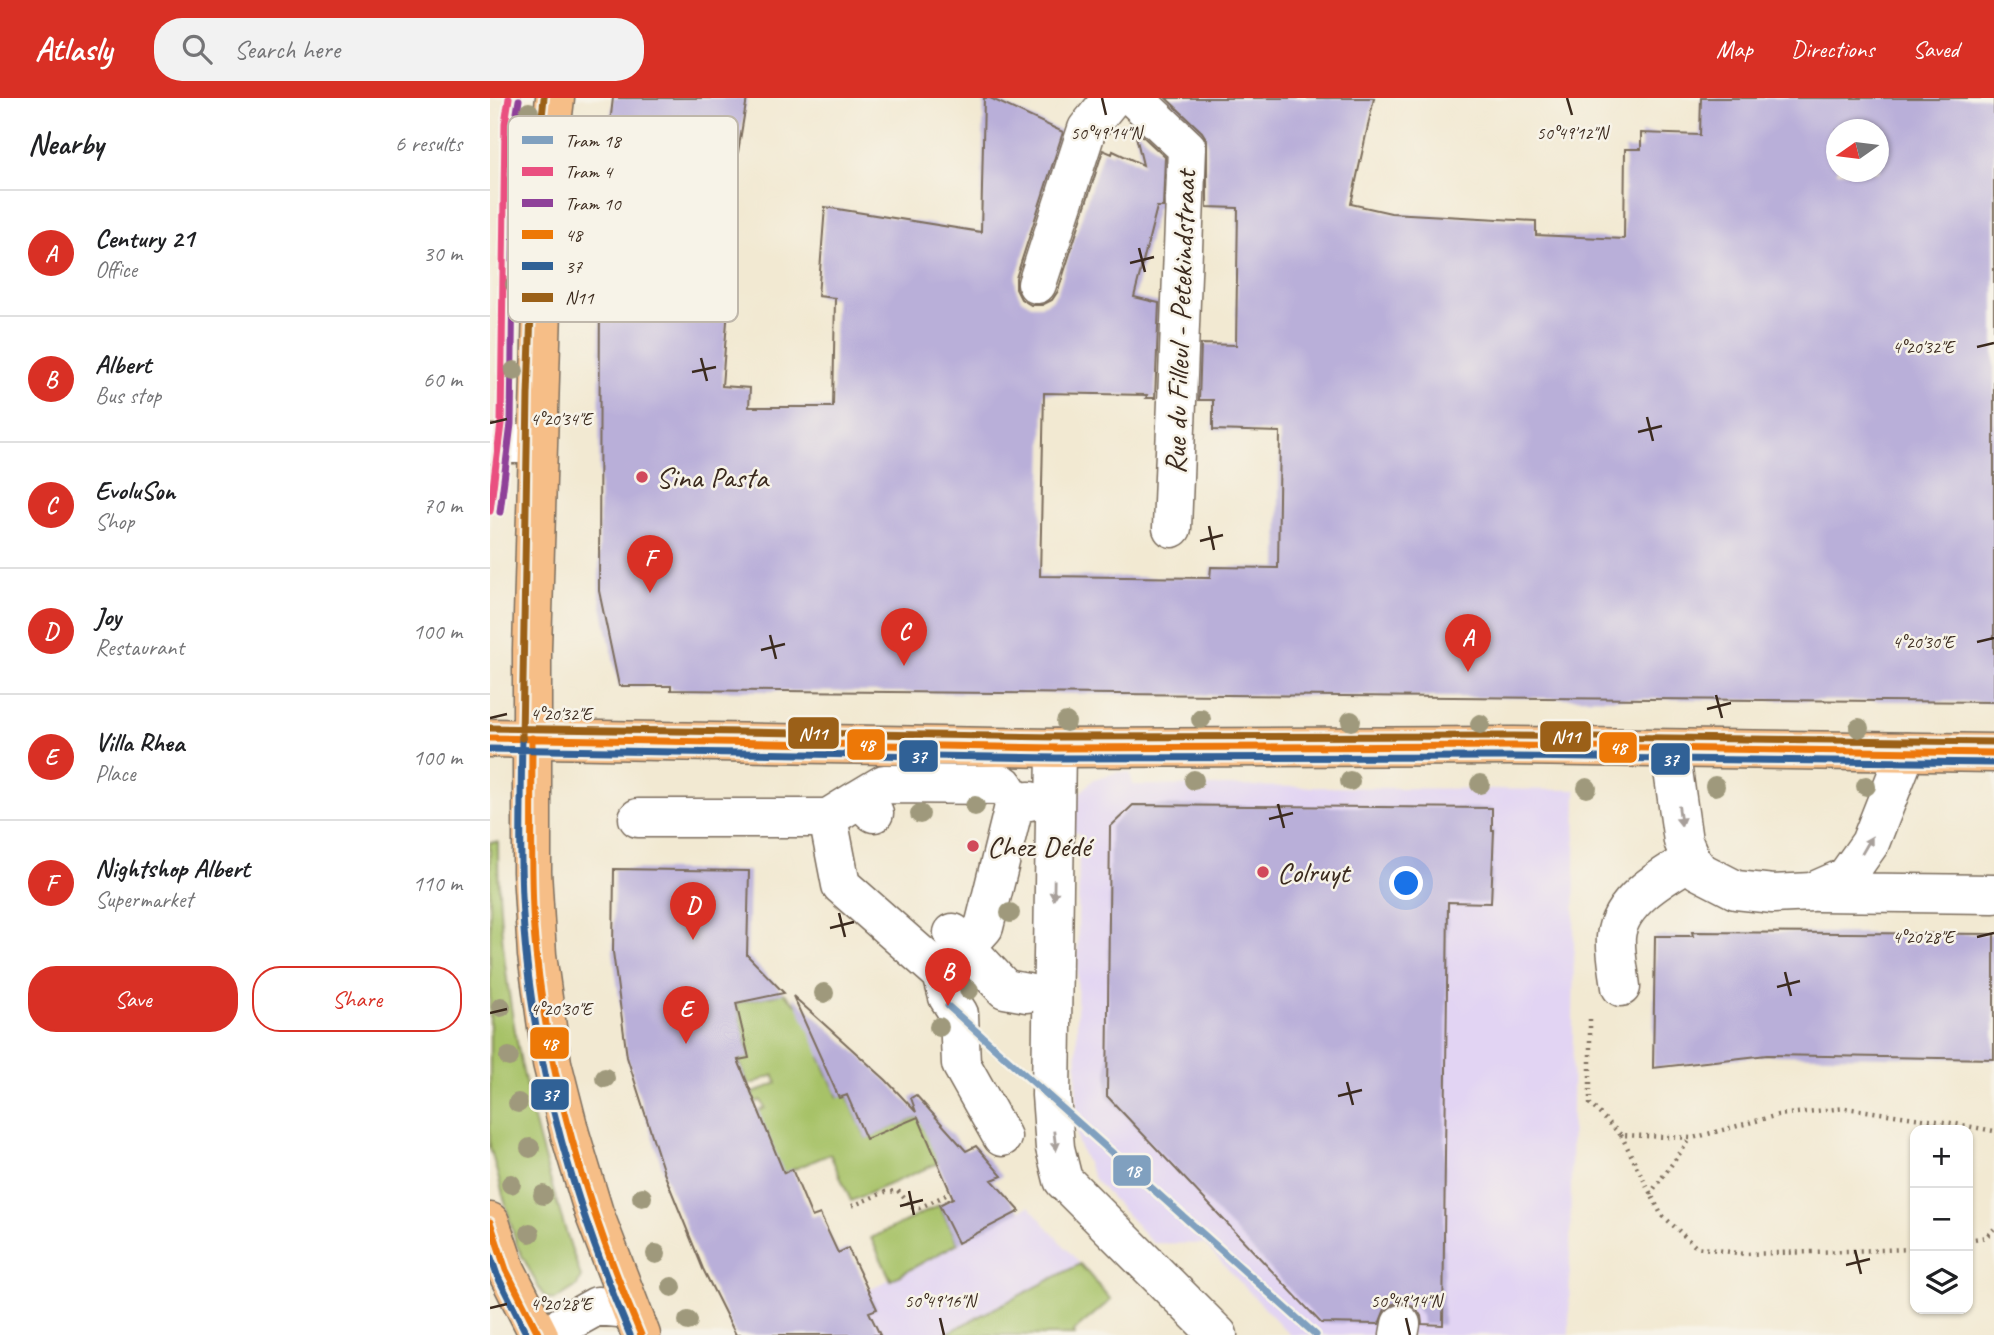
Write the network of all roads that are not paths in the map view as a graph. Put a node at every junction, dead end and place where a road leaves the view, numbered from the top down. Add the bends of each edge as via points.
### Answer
1 (555, 98) edge
2 (1112, 98) edge
3 (1134, 98) edge
4 (553, 116) edge
5 (1037, 284) dead end
6 (541, 322) edge
7 (490, 444) edge
8 (537, 444) junction
9 (1172, 528) dead end
10 (490, 738) edge
11 (532, 738) junction
12 (1056, 748) junction
13 (1670, 749) junction
14 (1906, 752) junction
15 (1994, 753) edge
16 (854, 810) junction
17 (643, 832) dead end
18 (1691, 860) junction
19 (1812, 892) junction
20 (1994, 894) edge
21 (954, 951) junction
22 (1621, 986) dead end
23 (1027, 993) dead end
24 (1002, 1137) dead end
25 (490, 1222) edge
26 (636, 1322) edge
27 (539, 1335) edge
28 (562, 1335) edge
29 (1218, 1335) edge

1 - 4 main road
2 - 5 street via 1087,129
3 - 9 street, Rue du Filleul - Petekindstraat via 1187,148
6 - 8 main road
7 - 8 street
8 - 11 main road
10 - 11 main road
11 - 12 main road
11 - 26 main road via 533,900 552,1063 594,1213
12 - 13 main road
12 -> 29 street via 1051,1095 1063,1180
13 - 14 main road
13 -> 18 street via 1683,841
14 - 15 main road
19 -> 14 street via 1846,877 1870,843
16 - 17 street via 683,818
16 - 21 street via 841,885
16 - 21 street via 884,784 1004,785 1023,801 984,927
18 - 19 street via 1699,871 1735,890
18 - 22 street via 1627,909 1616,934
19 - 20 street
21 - 23 street via 1005,989
21 - 24 street via 948,997 959,1014 961,1064
25 - 27 main road via 506,1270
26 - 28 street via 597,1306 563,1325

